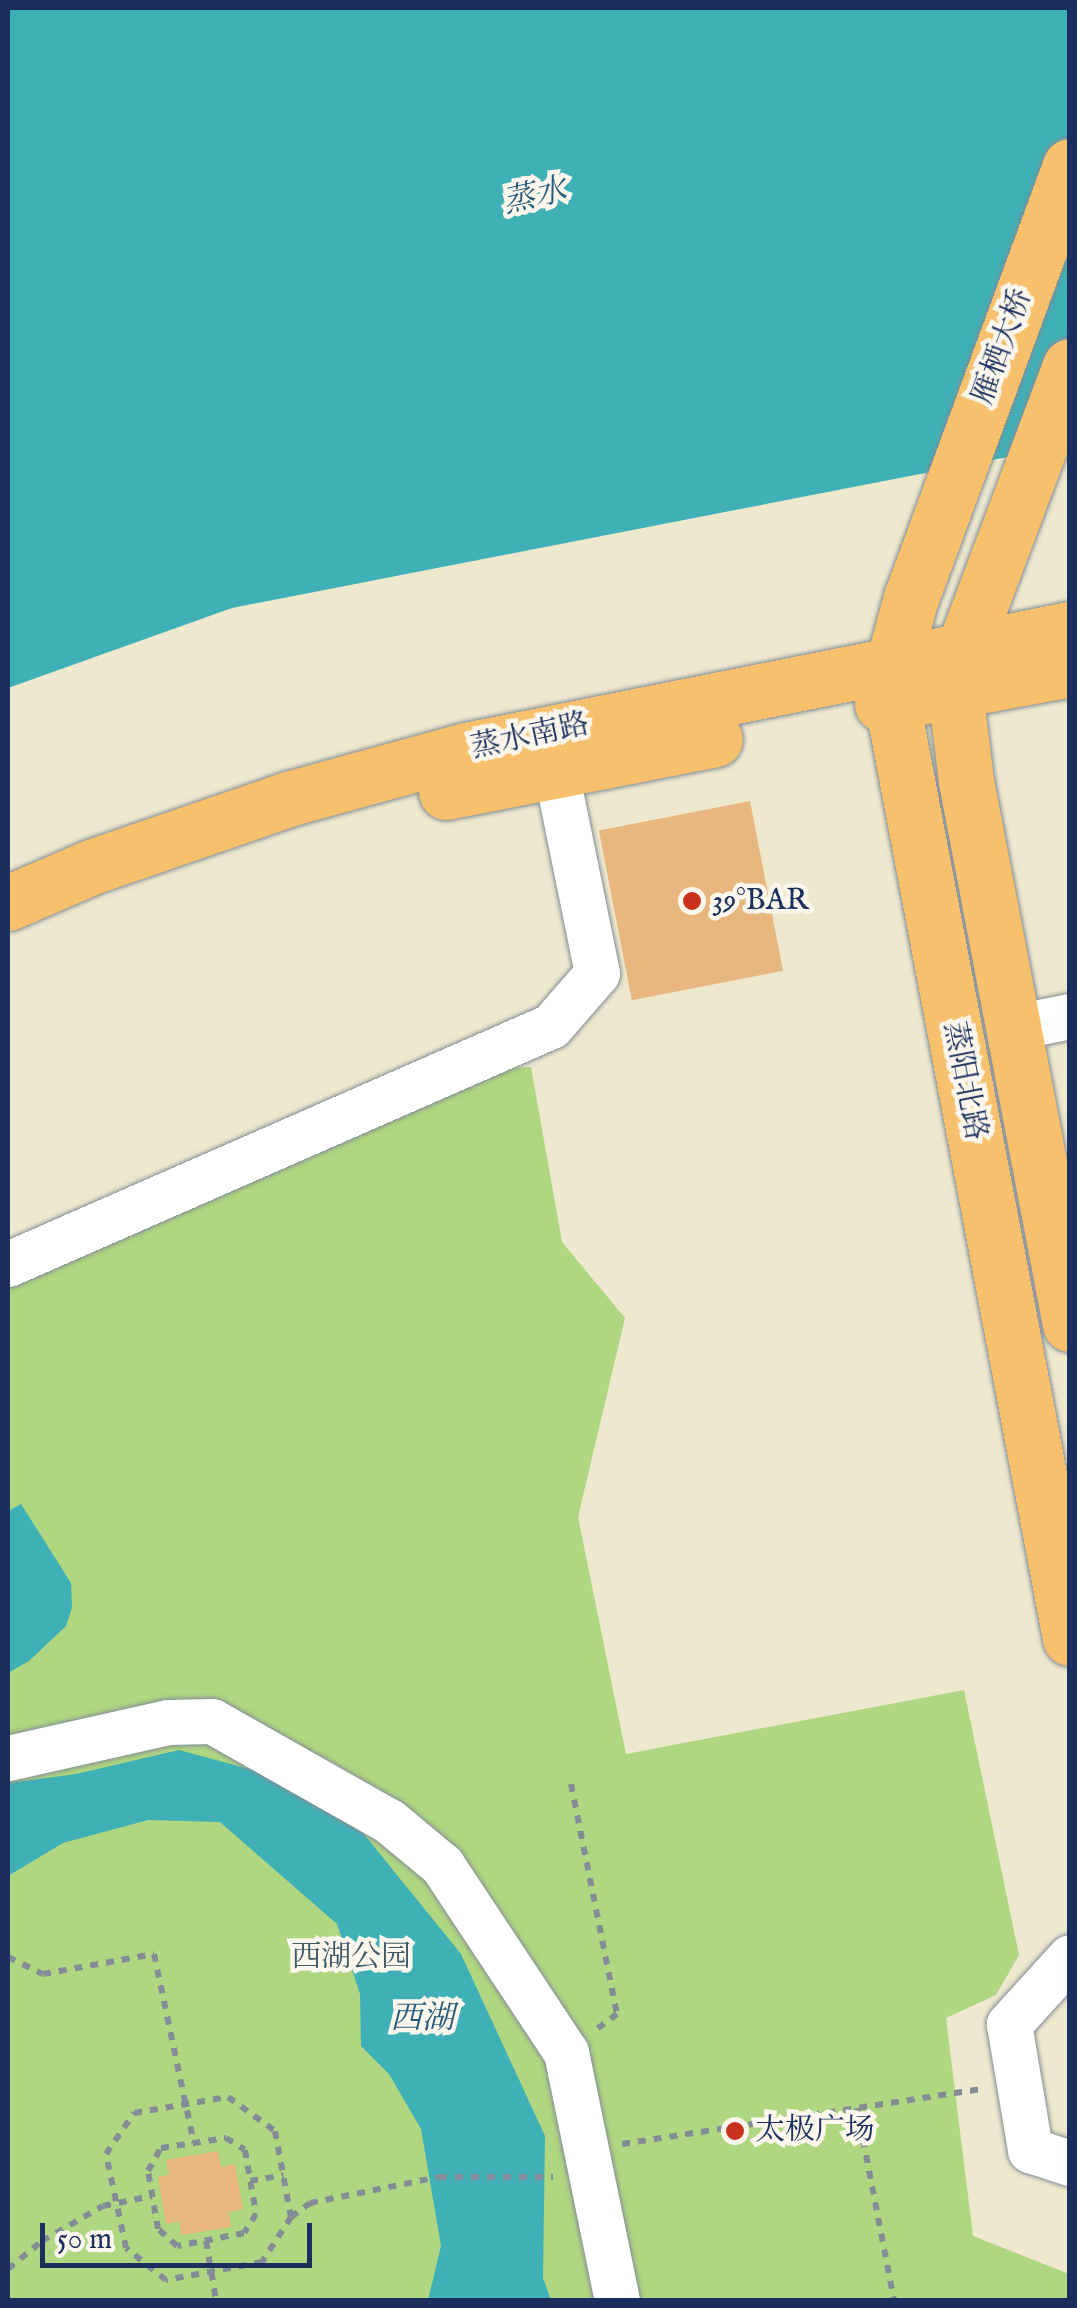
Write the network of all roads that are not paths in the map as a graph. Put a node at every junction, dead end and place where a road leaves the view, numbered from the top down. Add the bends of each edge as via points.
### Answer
1 (1070, 166) edge
2 (1070, 366) edge
3 (936, 529) joint
4 (1070, 629) edge
5 (1070, 669) edge
6 (959, 671) junction
7 (892, 683) junction
8 (556, 772) junction
9 (8, 903) edge
10 (8, 938) edge
11 (1070, 1016) edge
12 (1014, 1027) junction
13 (8, 1264) edge
14 (1070, 1324) edge
15 (1070, 1638) edge
16 (8, 1758) edge
17 (1070, 1957) edge
18 (1070, 2163) edge
19 (617, 2300) edge

1 - 3 main road, 雁栖大桥
2 - 6 main road, 蒸阳北路
3 - 7 main road, 蒸阳北路
4 - 6 main road, 蒸水南路
5 - 6 main road, 蒸水南路
6 - 7 main road, 蒸水南路
6 - 12 main road, 蒸阳北路 via 966,781
7 - 8 main road, 蒸水南路
7 - 9 main road, 蒸水南路 via 466,750 288,799
7 - 15 main road, 蒸阳北路
8 - 10 main road, 蒸水南路 via 446,792 253,846
8 - 13 street via 597,972 552,1026
11 - 12 street
12 - 14 main road, 蒸阳北路
16 - 19 street via 168,1722 212,1721 389,1821 442,1865 566,2052 572,2163
17 - 18 street via 1009,2024 1030,2150

